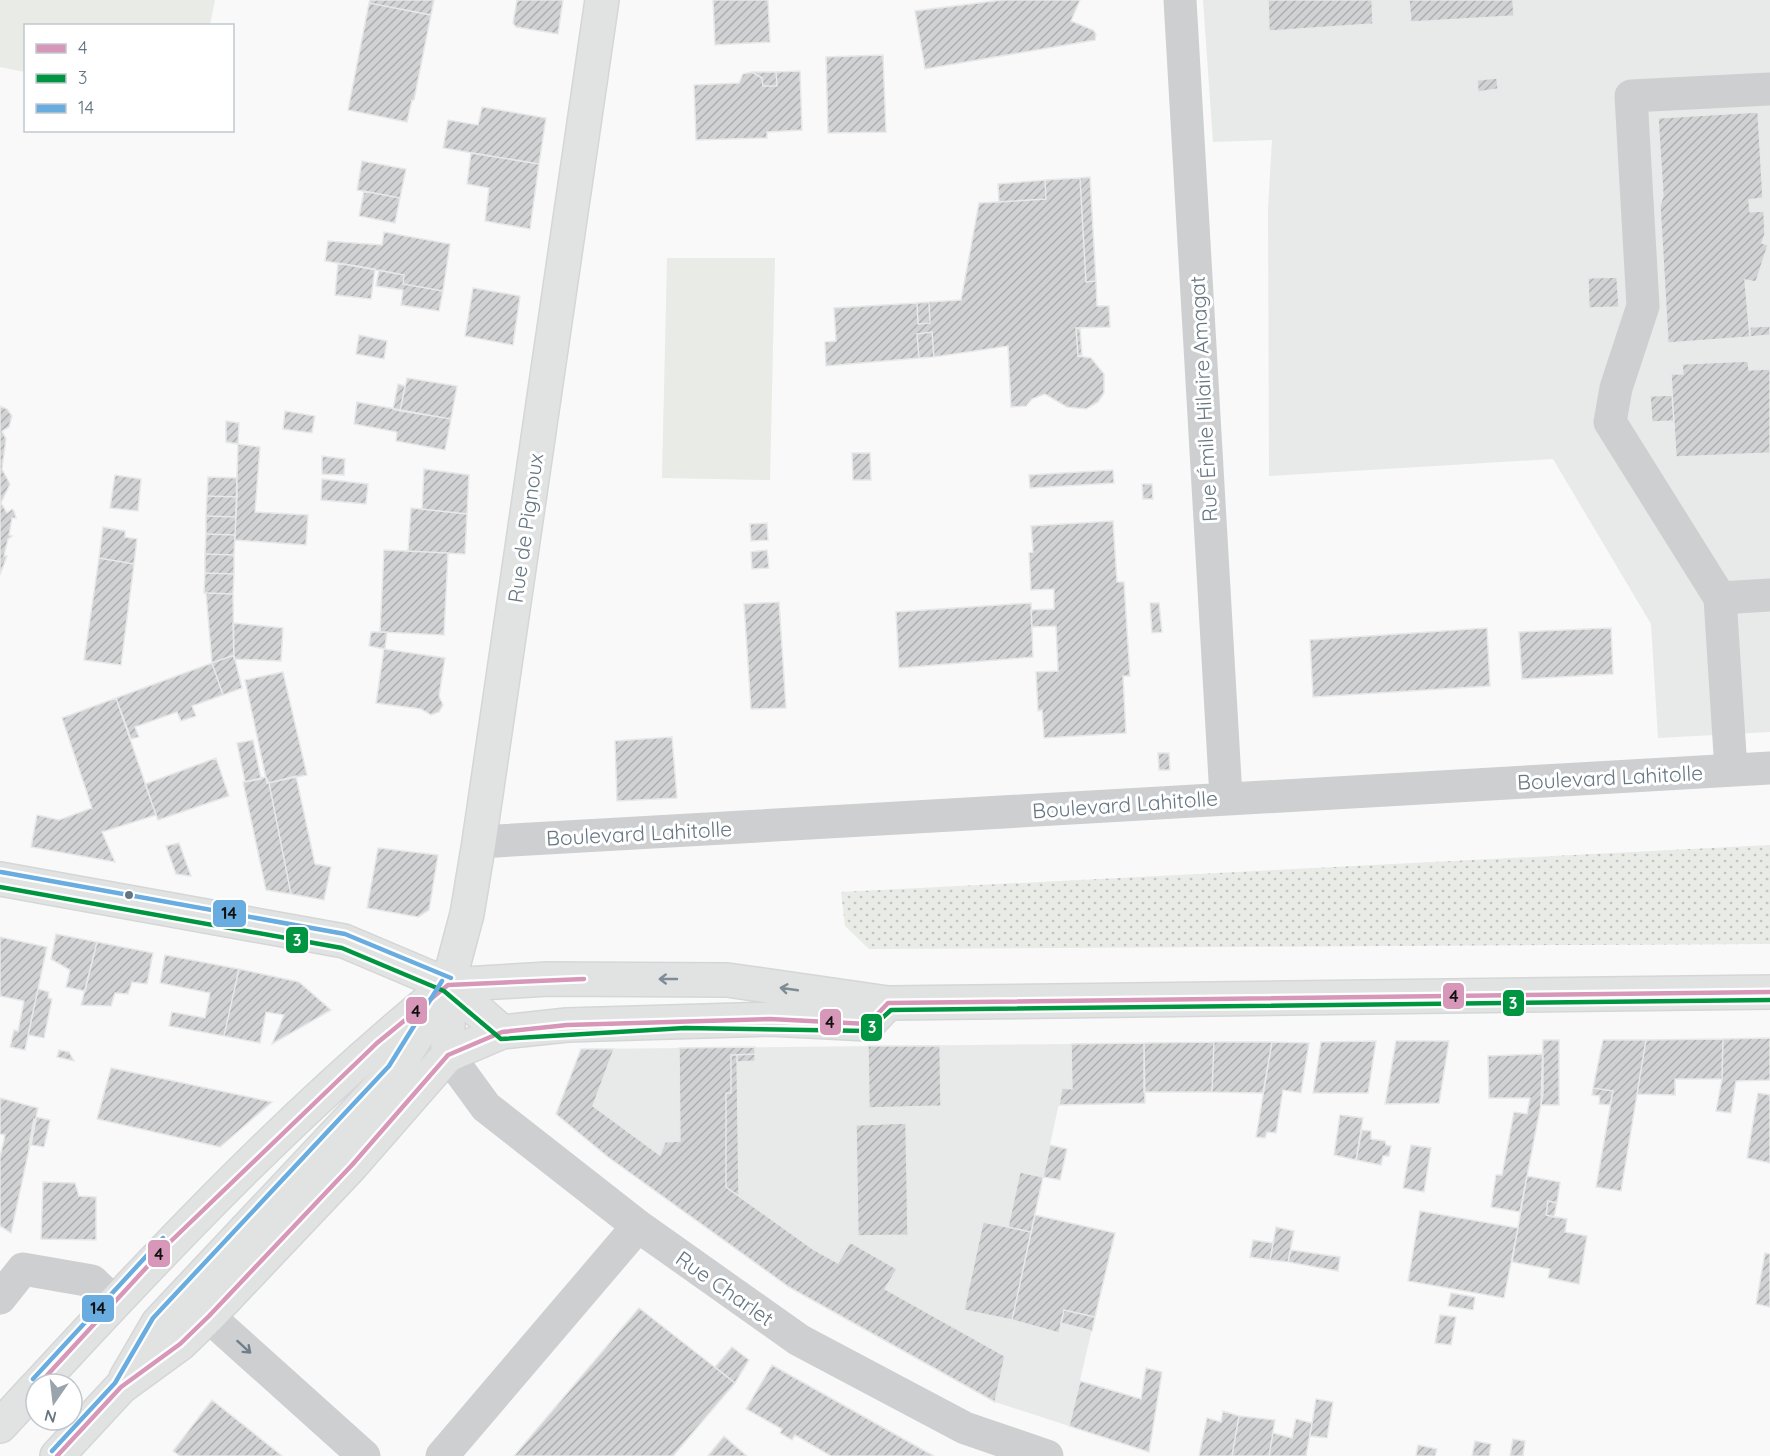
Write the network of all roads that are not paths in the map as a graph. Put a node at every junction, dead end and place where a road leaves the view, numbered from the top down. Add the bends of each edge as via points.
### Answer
1 (602, 0) edge
2 (1180, 0) edge
3 (1770, 89) edge
4 (1770, 596) edge
5 (1720, 598) junction
6 (1770, 768) edge
7 (1731, 770) junction
8 (1226, 797) junction
9 (479, 842) junction
10 (0, 879) edge
11 (448, 985) junction
12 (1770, 992) edge
13 (888, 1003) junction
14 (502, 1032) junction
15 (448, 1055) junction
16 (638, 1226) junction
17 (0, 1298) edge
18 (114, 1302) junction
19 (197, 1306) junction
20 (51, 1372) edge
21 (24, 1401) edge
22 (0, 1426) edge
23 (992, 1448) edge
24 (57, 1456) edge
25 (364, 1456) edge
26 (442, 1456) edge
27 (1047, 1456) edge

1 - 9 main road, Rue de Pignoux
2 - 8 street, Rue Émile Hilaire Amagat
3 - 5 street via 1631,96 1643,306 1610,422
4 - 5 street
5 - 7 street
6 - 7 street, Boulevard Lahitolle
7 - 8 street, Boulevard Lahitolle
8 - 9 street, Boulevard Lahitolle
9 - 11 main road, Rue de Pignoux via 467,914
10 - 11 main road via 344,941
13 -> 11 main road via 727,980 548,979
11 - 14 main road
11 - 15 main road, Rue de Pignoux
11 - 18 main road via 369,1051 169,1243
11 - 19 main road via 395,1071
12 - 13 main road
13 - 14 main road via 868,1024 770,1019 567,1025
14 - 15 main road
15 - 16 street, Rue Charlet via 486,1107
15 - 19 main road via 352,1165
16 - 23 street, Rue Charlet via 799,1340 965,1428
16 - 26 street
17 - 18 street via 22,1269 92,1281
18 - 20 main road
19 - 24 main road via 158,1323 121,1387
19 -> 25 street
21 - 22 main road
23 - 27 street, Rue Charlet

